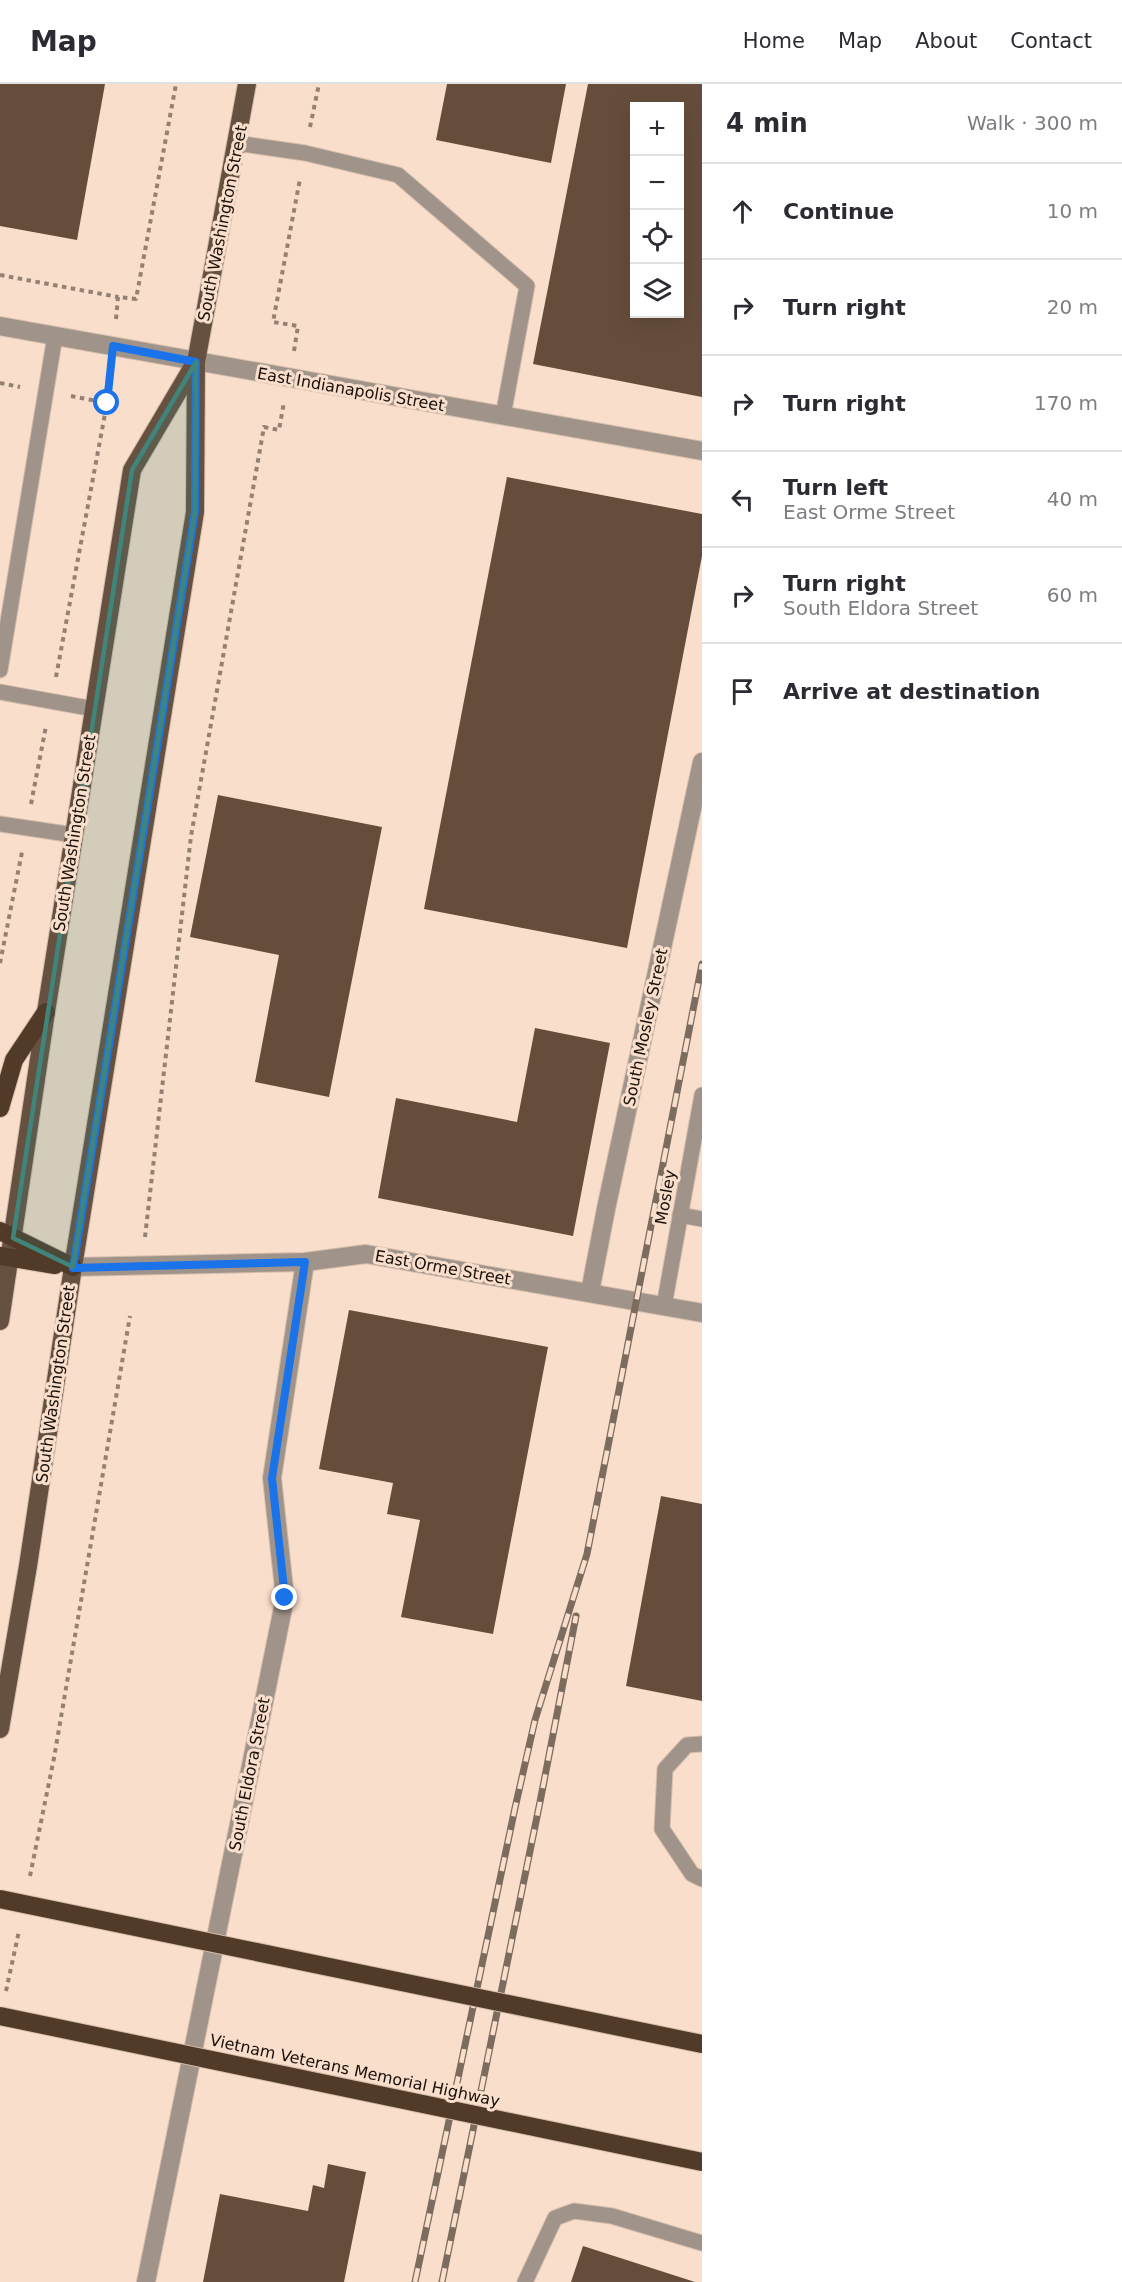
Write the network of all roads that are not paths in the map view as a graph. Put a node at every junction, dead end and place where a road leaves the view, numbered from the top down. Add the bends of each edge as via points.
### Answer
1 (248, 84) edge
2 (236, 143) junction
3 (0, 326) edge
4 (55, 336) junction
5 (196, 362) junction
6 (503, 416) junction
7 (702, 451) edge
8 (0, 670) edge
9 (0, 692) edge
10 (94, 709) junction
11 (702, 762) edge
12 (0, 824) edge
13 (74, 835) junction
14 (46, 1012) junction
15 (702, 1095) edge
16 (0, 1108) edge
17 (680, 1215) junction
18 (702, 1219) edge
19 (7, 1235) edge
20 (5, 1257) edge
21 (305, 1262) junction
22 (73, 1268) junction
23 (590, 1292) junction
24 (664, 1306) junction
25 (702, 1313) edge
26 (0, 1322) edge
27 (0, 1729) edge
28 (702, 1744) edge
29 (702, 1879) edge
30 (0, 1899) edge
31 (2, 2008) edge
32 (702, 2044) edge
33 (702, 2162) edge
34 (702, 2243) edge
35 (146, 2282) edge
36 (525, 2282) edge

1 - 2 main road, South Washington Street
2 - 5 main road, South Washington Street
2 - 6 lane via 305,153 398,175 527,286
3 - 4 street, East Indianapolis Street
4 - 5 street, East Indianapolis Street
4 - 8 lane
5 - 6 street, East Indianapolis Street
5 - 10 main road, South Washington Street via 132,470
5 - 22 main road, South Washington Street via 195,512
6 - 7 street, East Indianapolis Street
9 - 10 lane
10 - 13 main road, South Washington Street
11 - 23 street, South Mosley Street
12 - 13 lane
13 - 14 main road, South Washington Street
14 - 16 highway via 14,1060
14 - 19 main road, South Washington Street
15 - 17 lane, Mosley
17 - 18 lane
17 - 24 lane, Mosley
19 - 20 main road, South Washington Street
19 - 22 highway
20 - 22 highway
20 - 26 main road, South Washington Street
21 - 22 street, East Orme Street
21 - 23 street, East Orme Street via 366,1254
21 - 35 street, South Eldora Street via 272,1478 285,1598
22 - 27 main road, South Washington Street
23 - 24 street, East Orme Street
24 - 25 street, East Orme Street
28 - 29 lane via 687,1745 664,1769 662,1830 692,1874
30 - 32 highway, bridge
31 - 33 highway, Vietnam Veterans Memorial Highway, bridge
34 - 36 lane via 612,2216 574,2211 555,2218

